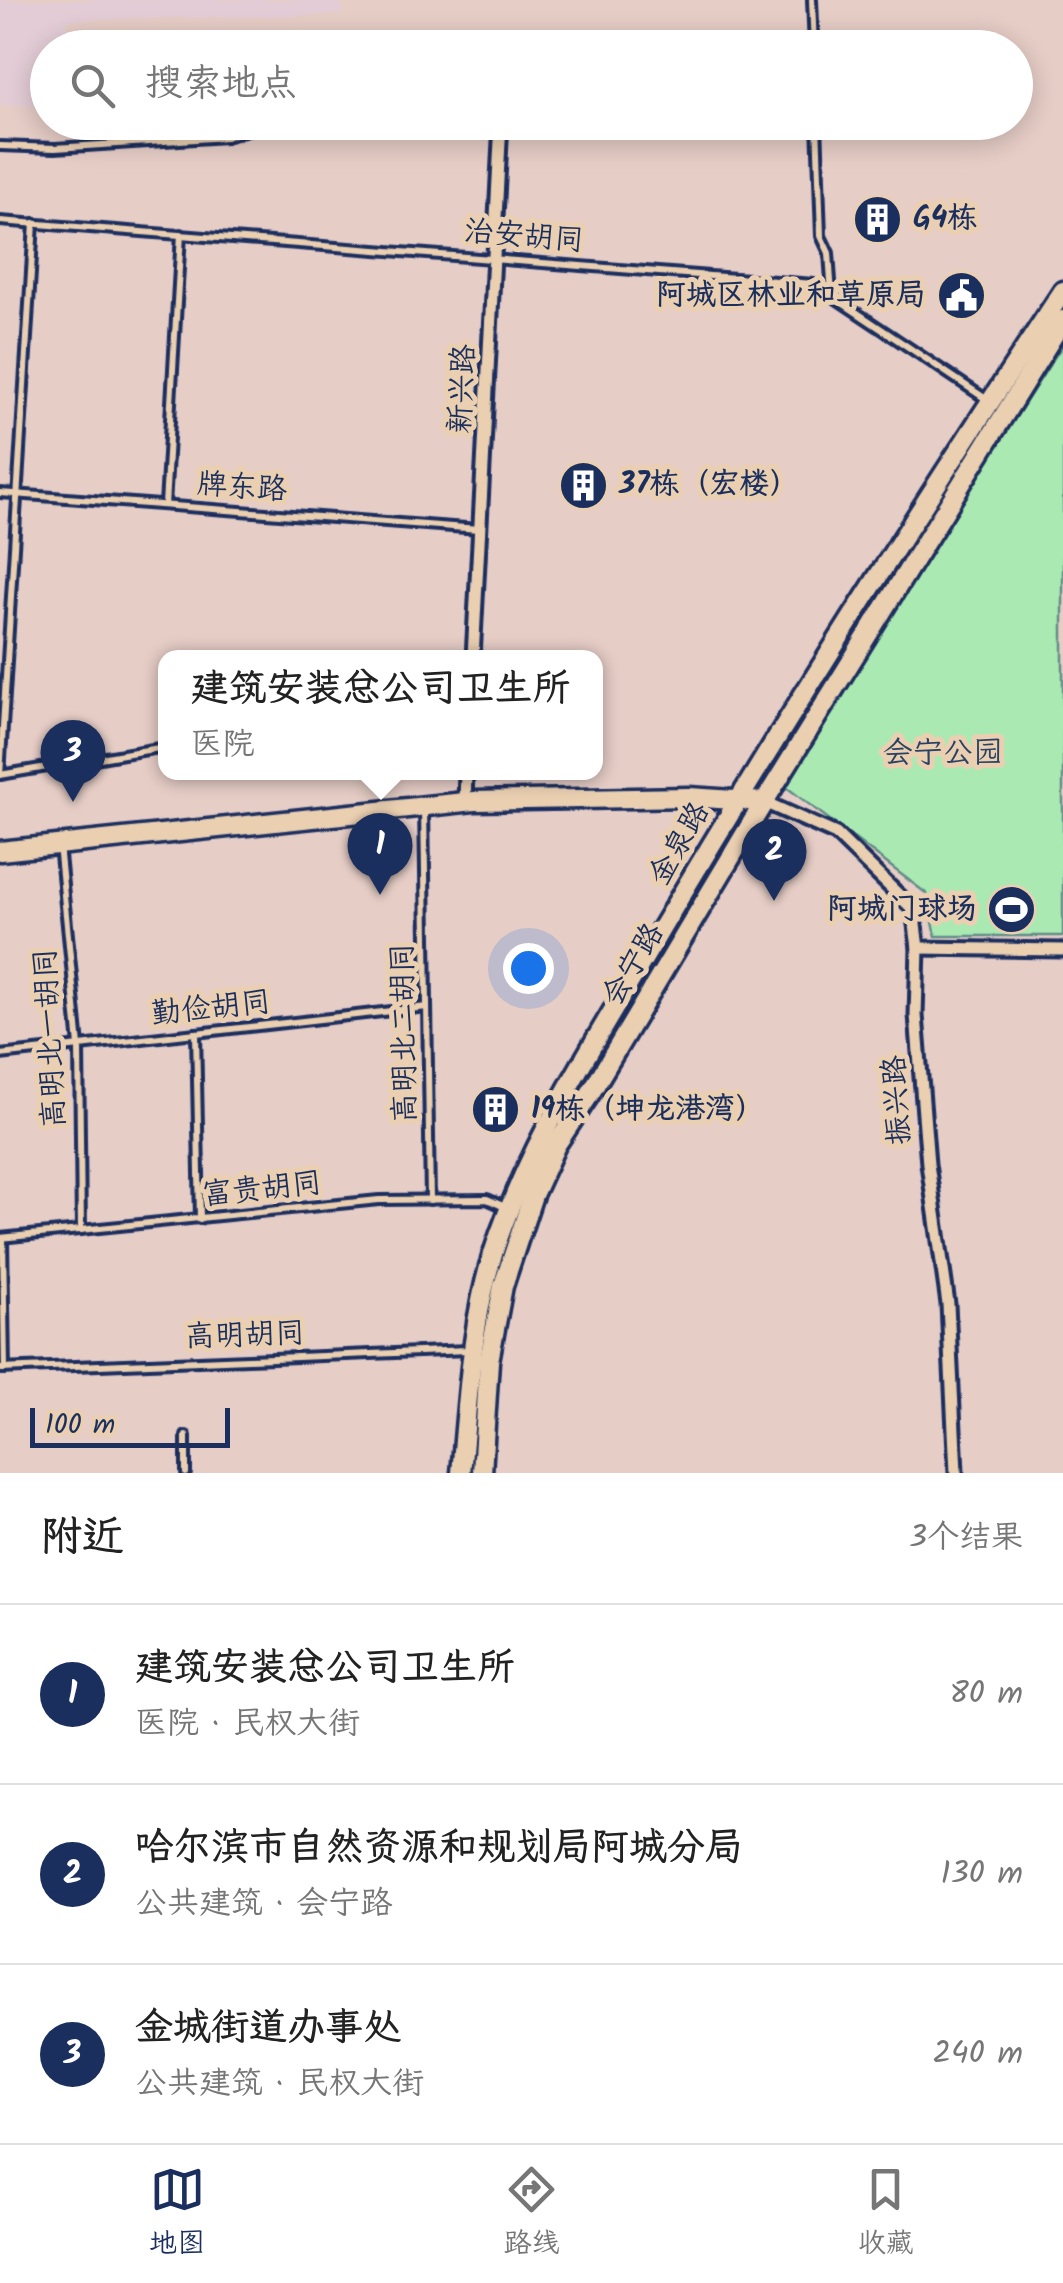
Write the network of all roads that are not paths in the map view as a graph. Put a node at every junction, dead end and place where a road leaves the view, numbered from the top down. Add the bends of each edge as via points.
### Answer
1 (812, 0) edge
2 (813, 30) edge
3 (179, 140) edge
4 (501, 140) edge
5 (817, 140) edge
6 (0, 146) edge
7 (0, 220) edge
8 (34, 223) junction
9 (180, 234) junction
10 (496, 257) junction
11 (1063, 291) edge
12 (832, 296) junction
13 (1063, 320) edge
14 (998, 407) junction
15 (0, 493) edge
16 (19, 494) junction
17 (165, 505) junction
18 (480, 529) junction
19 (473, 650) edge
20 (158, 748) edge
21 (0, 775) edge
22 (465, 780) edge
23 (737, 800) junction
24 (464, 802) junction
25 (764, 802) junction
26 (424, 806) junction
27 (58, 844) junction
28 (0, 852) edge
29 (918, 948) junction
30 (1063, 950) edge
31 (427, 1007) junction
32 (196, 1033) junction
33 (78, 1046) junction
34 (0, 1055) edge
35 (430, 1200) junction
36 (517, 1213) junction
37 (200, 1219) junction
38 (80, 1230) junction
39 (1, 1238) edge
40 (483, 1349) junction
41 (2, 1369) edge
42 (186, 1436) dead end
43 (186, 1473) edge
44 (462, 1473) edge
45 (482, 1473) edge
46 (956, 1473) edge

1 - 2 lane
3 - 6 lane
4 - 10 street, 新兴路
5 - 12 lane via 821,236
7 - 8 lane, 治安胡同
8 - 9 lane, 治安胡同
8 - 16 lane
9 - 10 lane, 治安胡同
9 - 17 lane
10 - 12 lane, 治安胡同 via 814,284
10 - 18 street, 新兴路
11 - 14 main road, 金泉路
12 - 14 lane, 治安胡同
13 - 14 main road, 会宁路
14 - 23 main road, 金泉路
14 - 25 main road, 会宁路
15 - 16 lane, 牌东路
16 - 17 lane, 牌东路
16 - 21 lane
17 - 18 lane, 牌东路
18 - 19 street, 新兴路
20 - 21 lane
22 - 24 street
23 - 24 main road
23 - 25 main road
23 - 36 main road, 金泉路 via 552,1117
24 - 26 main road
25 - 29 street, 振兴路 via 836,834 913,909
25 - 36 main road, 会宁路
26 - 27 main road
26 - 31 lane, 高明北二胡同
27 - 28 main road
27 - 33 lane, 高明北一胡同
29 - 30 street
29 - 46 street, 振兴路 via 916,1015 948,1304
31 - 32 lane, 勤俭胡同
31 - 35 lane, 高明北二胡同
32 - 33 lane, 勤俭胡同
32 - 37 lane
33 - 34 lane, 勤俭胡同
33 - 38 lane, 高明北一胡同
35 - 36 lane, 富贵胡同 via 487,1199
35 - 37 lane, 富贵胡同
36 - 40 main road, 会宁路
37 - 38 lane, 富贵胡同
38 - 39 lane, 富贵胡同
39 - 41 lane
40 - 41 lane, 高明胡同
40 - 44 main road
40 - 45 main road, 会宁路
42 - 43 lane

